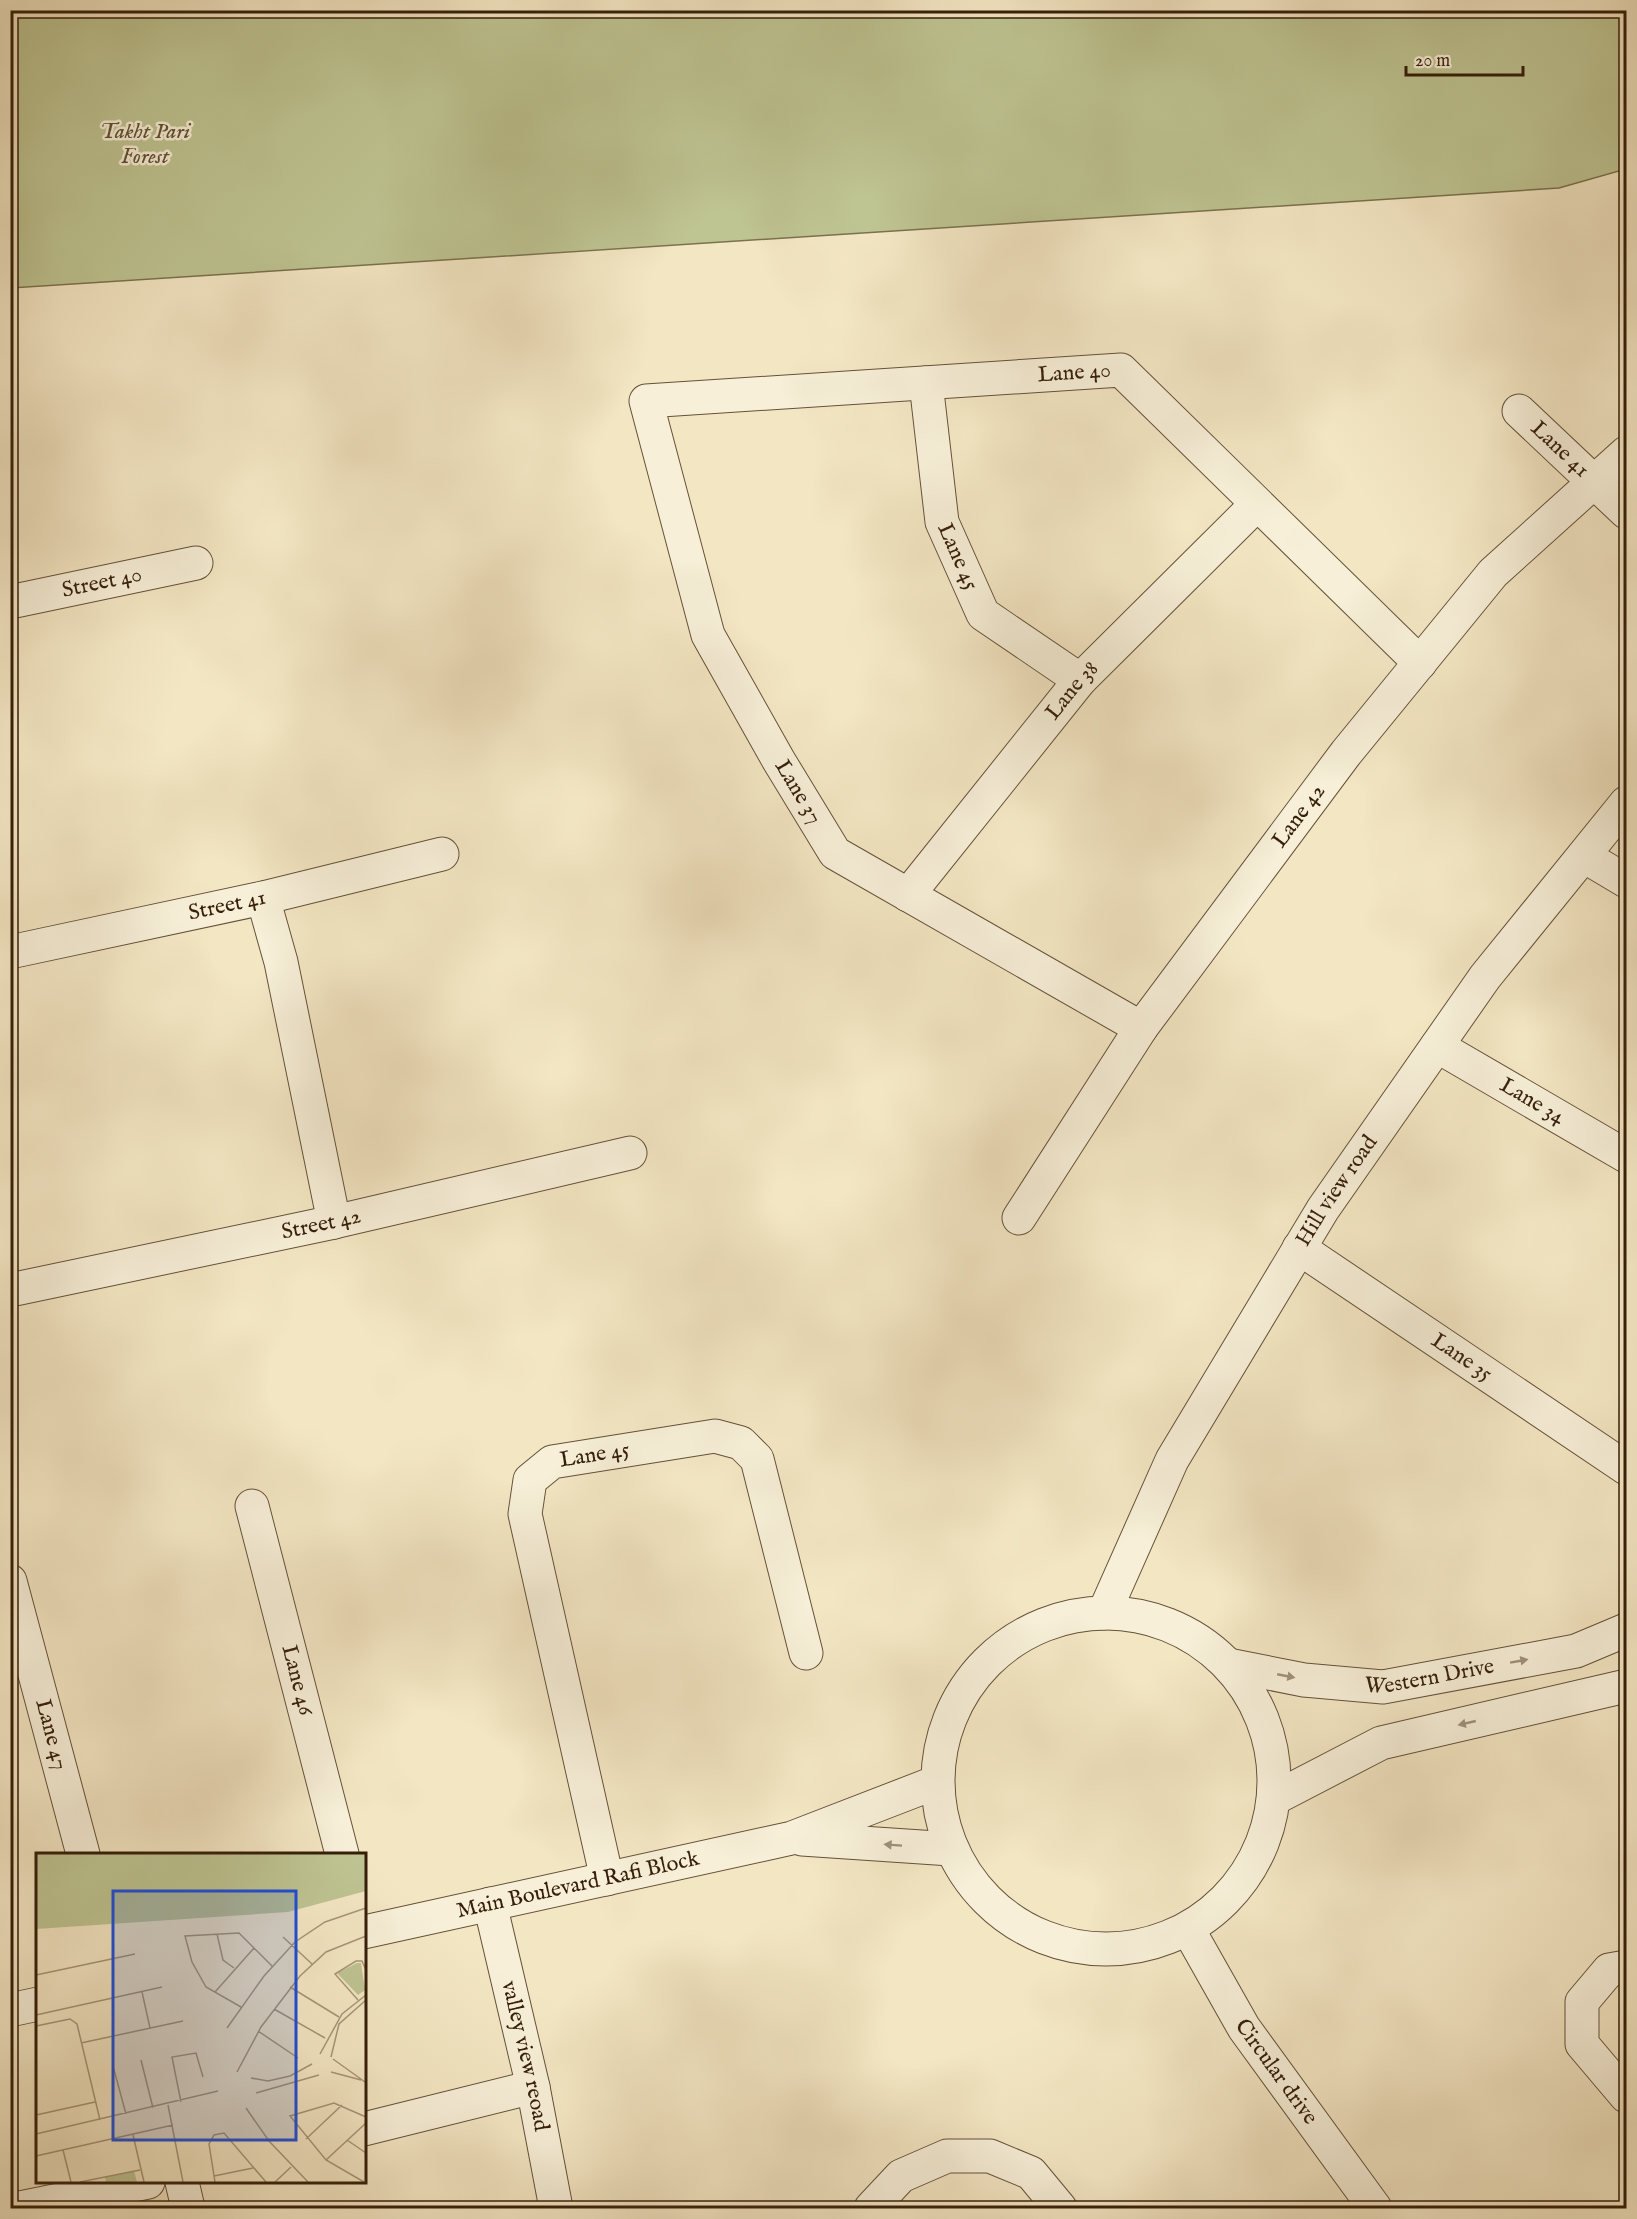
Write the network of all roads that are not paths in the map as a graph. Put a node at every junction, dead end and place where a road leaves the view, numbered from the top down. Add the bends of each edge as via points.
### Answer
1 (926, 383) junction
2 (646, 401) joint
3 (1519, 411) dead end
4 (1626, 453) edge
5 (1595, 482) junction
6 (1257, 504) junction
7 (1626, 512) edge
8 (196, 563) dead end
9 (10, 602) edge
10 (1420, 663) junction
11 (1080, 680) junction
12 (1626, 803) edge
13 (442, 854) dead end
14 (1584, 856) junction
15 (1626, 881) edge
16 (908, 895) junction
17 (263, 898) junction
18 (10, 952) edge
19 (1141, 1028) junction
20 (1437, 1046) junction
21 (630, 1153) dead end
22 (1626, 1156) edge
23 (1019, 1218) dead end
24 (334, 1222) junction
25 (1299, 1248) junction
26 (10, 1290) edge
27 (1626, 1468) edge
28 (252, 1506) dead end
29 (10, 1581) edge
30 (1104, 1613) junction
31 (1626, 1630) edge
32 (806, 1653) dead end
33 (1228, 1665) junction
34 (1626, 1686) edge
35 (938, 1782) junction
36 (1275, 1798) junction
37 (792, 1838) junction
38 (951, 1848) junction
39 (83, 1853) edge
40 (342, 1853) edge
41 (607, 1878) junction
42 (490, 1904) junction
43 (1188, 1929) junction
44 (366, 1932) edge
45 (1626, 1966) edge
46 (36, 2004) edge
47 (10, 2010) edge
48 (532, 2087) junction
49 (1626, 2096) edge
50 (366, 2128) edge
51 (139, 2183) edge
52 (182, 2183) edge
53 (20, 2208) edge
54 (188, 2208) edge
55 (556, 2208) edge
56 (870, 2208) edge
57 (1060, 2208) edge
58 (1375, 2208) edge

1 - 2 street, Lane 40
1 - 6 street, Lane 40 via 1121,370
1 - 11 street, Lane 45 via 942,522 983,614
2 - 16 street, Lane 37 via 708,635 835,853
3 - 5 street, Lane 41
4 - 5 street, Lane 42
5 - 7 street, Lane 41
5 - 10 street, Lane 42 via 1493,573
6 - 10 street, Lane 40
6 - 11 street, Lane 38
8 - 9 street, Street 40
10 - 19 street, Lane 42 via 1346,753
11 - 16 street, Lane 38
12 - 14 street, Hill view road
13 - 17 street, Street 41
14 - 15 street
14 - 20 street, Hill view road via 1485,977
16 - 19 street, Lane 37
17 - 18 street, Street 41
17 - 24 street via 281,962
19 - 23 street, Lane 42
20 - 22 street, Lane 34
20 - 25 street, Hill view road
21 - 24 street, Street 42
24 - 26 street, Street 42
25 - 27 street, Lane 35
25 - 30 street, Hill view road via 1172,1460
28 - 40 street, Lane 46
29 - 39 street, Lane 47
30 - 33 street via 1149,1618 1171,1626 1211,1649
30 - 35 street via 1075,1616 1020,1636 996,1653 959,1698 940,1753
33 -> 31 street, Western Drive via 1304,1680 1383,1687 1576,1651
32 - 41 street, Lane 45 via 757,1459 741,1443 715,1436 552,1462 530,1480 525,1514
33 - 36 street via 1257,1704 1272,1750
34 -> 36 street via 1381,1743
35 - 37 street
35 - 38 street via 941,1816
36 - 43 street via 1271,1822 1254,1865 1225,1901
38 -> 37 street
37 - 41 street, Main Boulevard Rafi Block
38 - 43 street via 966,1876 986,1900 1037,1935 1098,1950 1159,1941
41 - 42 street, Main Boulevard Rafi Block
42 - 44 street, Main Boulevard Rafi Block
42 - 48 street, valley view reoad
43 - 58 street, Circular drive via 1244,2028
45 - 49 street via 1609,1971 1582,2002 1582,2044
46 - 47 street
48 - 50 street
48 - 55 street, valley view reoad
51 - 53 street
52 - 54 street
56 - 57 street via 901,2176 947,2156 990,2156 1031,2173

